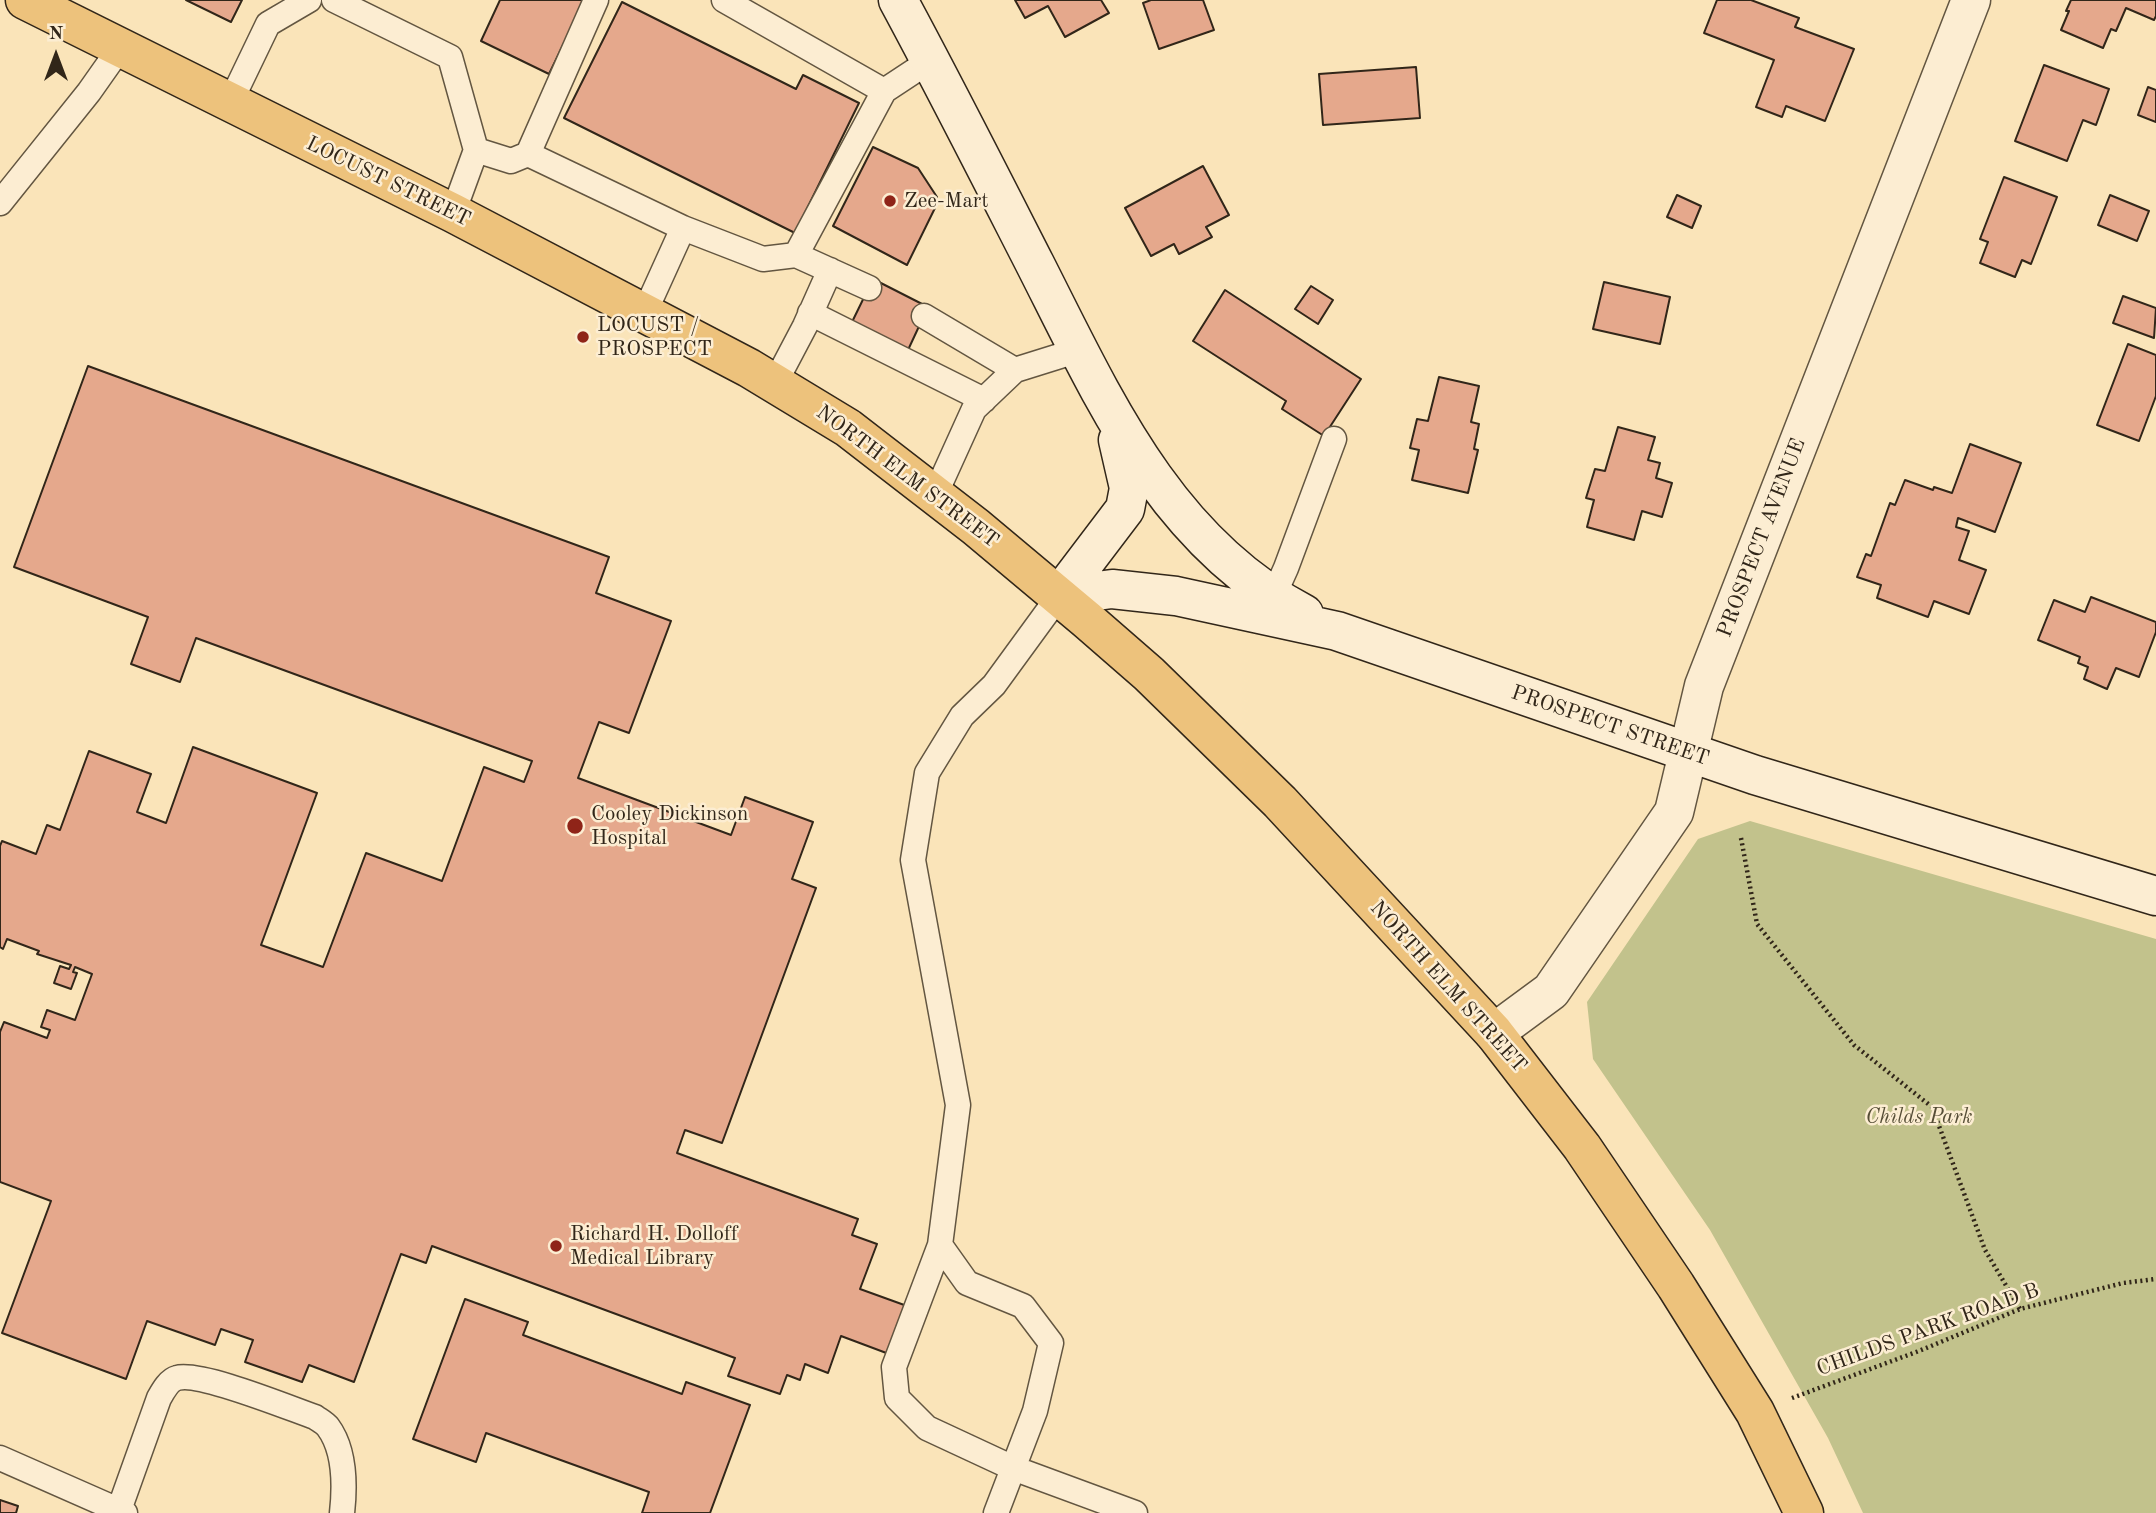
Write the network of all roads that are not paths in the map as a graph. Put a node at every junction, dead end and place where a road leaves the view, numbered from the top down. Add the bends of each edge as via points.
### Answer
1 (309, 0) edge
2 (334, 0) edge
3 (596, 0) edge
4 (724, 0) edge
5 (898, 0) edge
6 (1971, 0) edge
7 (38, 3) edge
8 (120, 48) junction
9 (931, 60) junction
10 (884, 91) junction
11 (230, 103) junction
12 (476, 150) junction
13 (528, 154) junction
14 (0, 203) edge
15 (453, 213) junction
16 (683, 228) junction
17 (796, 256) junction
18 (830, 270) junction
19 (869, 288) dead end
20 (810, 313) junction
21 (644, 314) junction
22 (924, 316) dead end
23 (1079, 350) junction
24 (1015, 370) junction
25 (762, 375) junction
26 (984, 400) junction
27 (1110, 411) junction
28 (1334, 439) dead end
29 (935, 495) junction
30 (1059, 596) junction
31 (1273, 597) junction
32 (1337, 631) junction
33 (1687, 753) junction
34 (2156, 894) edge
35 (1494, 1033) junction
36 (940, 1245) junction
37 (0, 1458) edge
38 (1013, 1468) junction
39 (122, 1512) edge
40 (342, 1513) edge
41 (996, 1513) edge
42 (1135, 1513) edge
43 (1804, 1513) edge

1 - 11 lane via 268,24
2 - 12 lane via 450,57
3 - 13 lane
4 - 10 lane
5 - 9 main road
6 - 33 main road, PROSPECT AVENUE via 1704,687
7 - 8 highway, LOCUST STREET
8 - 11 highway, LOCUST STREET
8 - 14 lane
9 - 10 lane
9 - 23 main road
10 - 17 lane
11 - 15 highway, LOCUST STREET
12 - 13 lane via 511,161
12 - 15 lane
13 - 16 lane
15 - 21 highway, LOCUST STREET
16 - 17 lane via 763,259
16 - 21 lane
17 - 18 lane
18 - 19 lane
18 - 20 lane
20 - 25 lane
20 - 26 lane
21 - 25 highway, LOCUST STREET
22 - 24 lane
23 - 24 lane
23 - 27 main road
24 - 26 lane
25 - 29 highway, NORTH ELM STREET via 848,428
26 - 29 lane via 974,409
27 - 30 main road via 1126,468 1125,509
27 - 31 main road via 1162,491 1213,548
28 - 31 lane
29 - 30 highway, NORTH ELM STREET
30 - 32 main road, PROSPECT STREET via 1112,589 1176,596
30 - 35 highway, NORTH ELM STREET via 1149,674 1280,802
30 - 36 lane via 994,685 961,716 927,773 913,860 958,1105
31 - 32 main road
32 - 33 main road, PROSPECT STREET
33 - 34 main road, PROSPECT STREET
33 - 35 main road, PROSPECT AVENUE via 1674,812 1551,991
35 - 43 highway, NORTH ELM STREET via 1582,1147 1676,1286 1755,1412
36 - 38 lane via 967,1283 1023,1306 1051,1343 1035,1411
36 - 38 lane via 894,1367 897,1398 927,1428
37 - 39 lane
38 - 41 lane
38 - 42 lane
39 - 40 lane via 159,1398 177,1378 199,1378 315,1417 328,1426 342,1468

